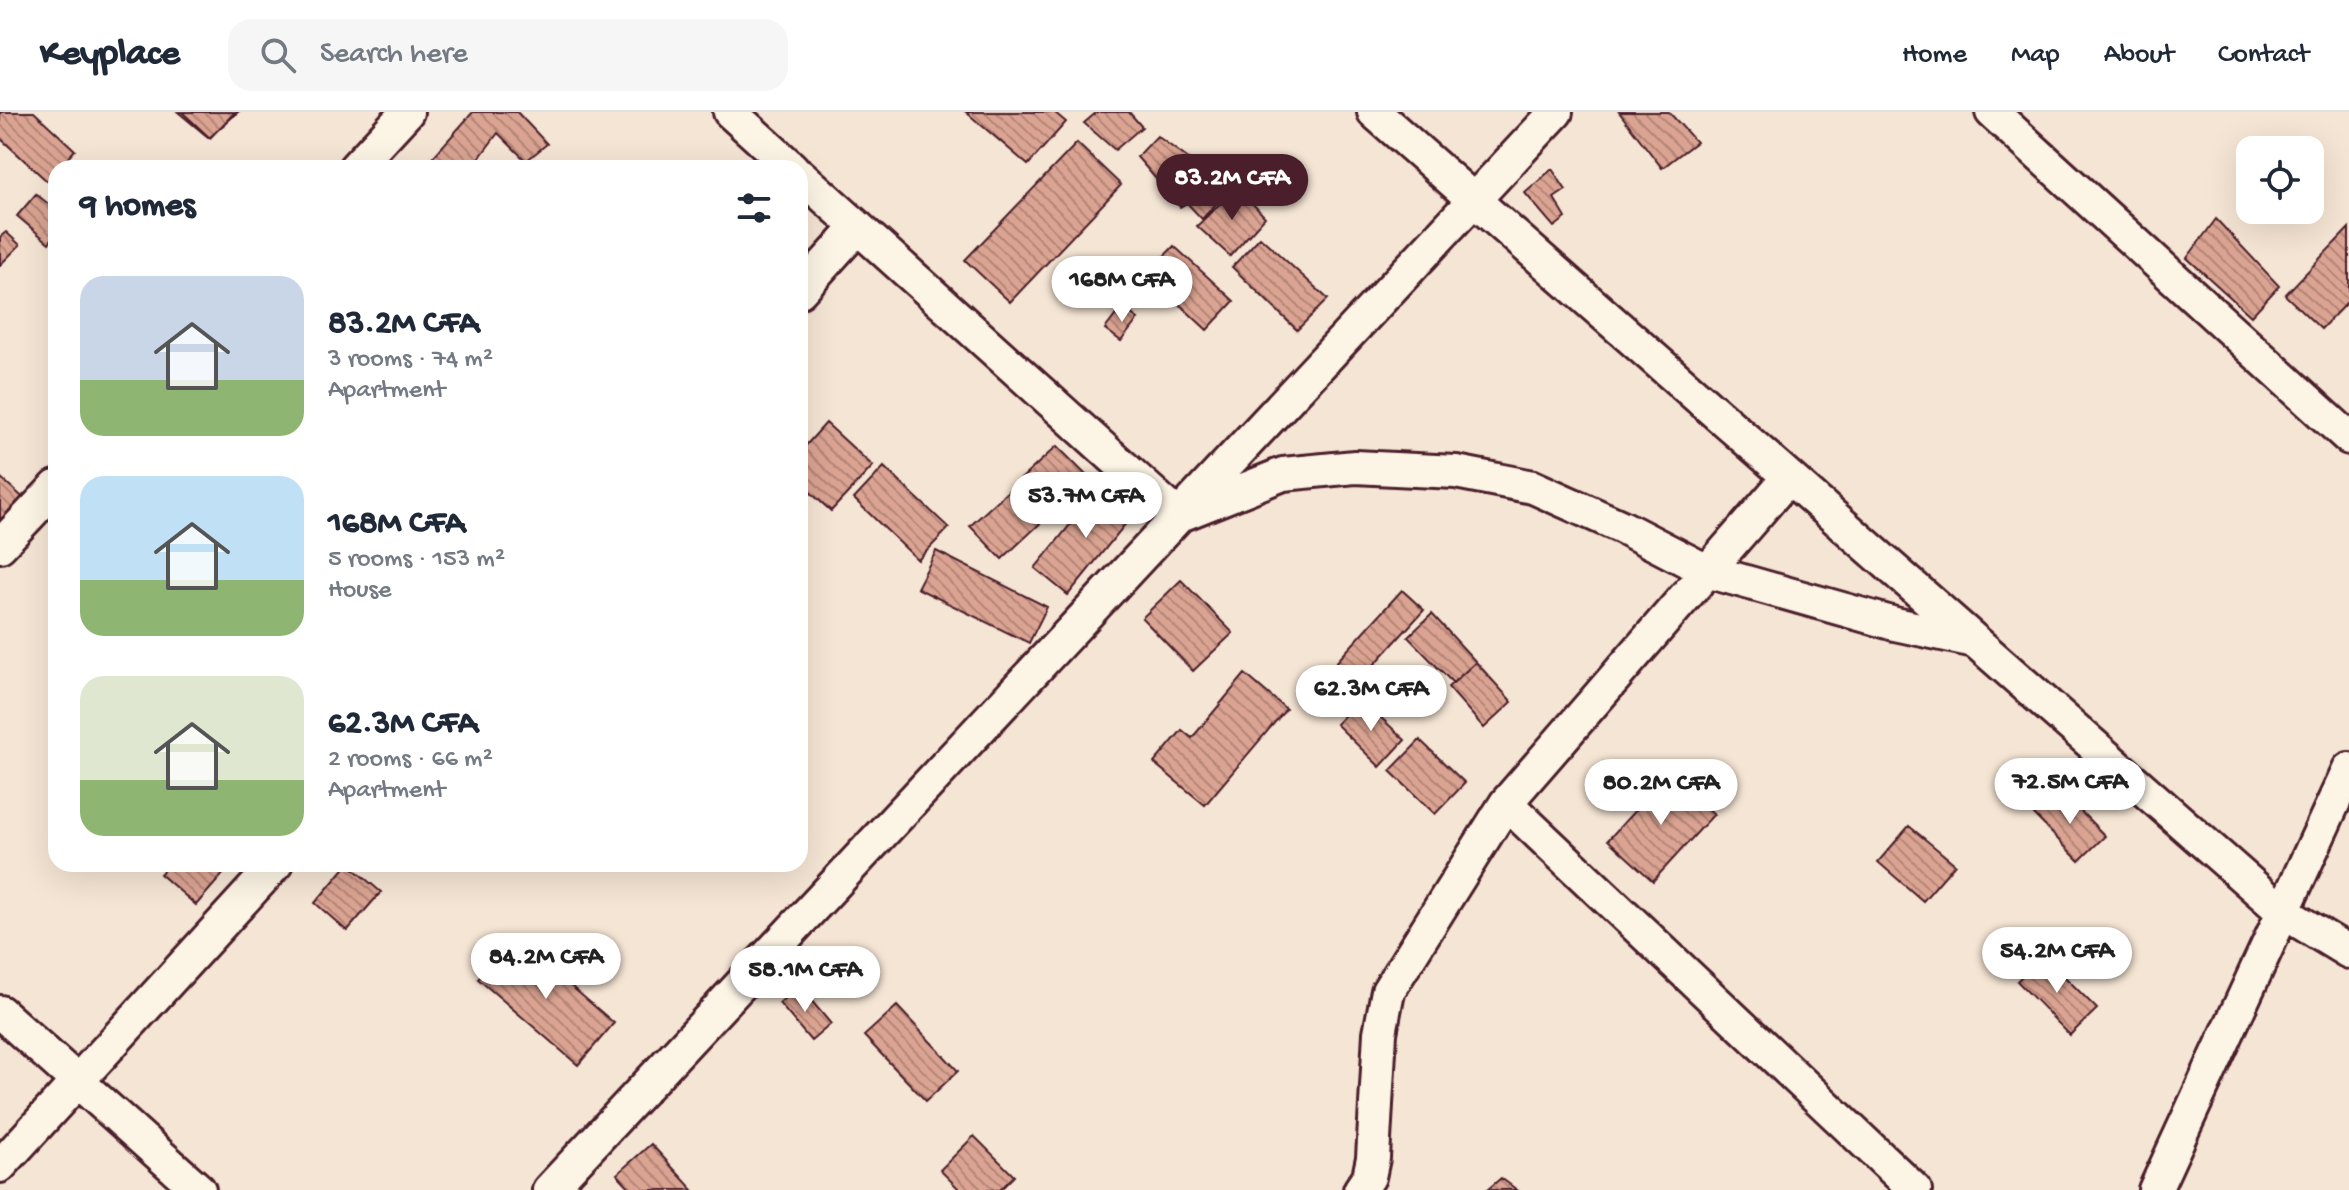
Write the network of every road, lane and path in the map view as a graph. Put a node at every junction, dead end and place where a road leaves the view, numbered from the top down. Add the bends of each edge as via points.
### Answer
1 (407, 112) edge
2 (730, 112) edge
3 (1374, 112) edge
4 (1556, 112) edge
5 (1992, 112) edge
6 (362, 160) edge
7 (783, 160) edge
8 (808, 182) edge
9 (1474, 200) junction
10 (858, 227) junction
11 (808, 282) edge
12 (2349, 438) edge
13 (1789, 477) junction
14 (48, 495) edge
15 (1178, 516) junction
16 (0, 546) edge
17 (1707, 571) junction
18 (1975, 641) junction
19 (2349, 769) edge
20 (1506, 803) junction
21 (269, 872) edge
22 (2283, 912) junction
23 (2349, 952) edge
24 (0, 1012) edge
25 (77, 1081) junction
26 (0, 1166) edge
27 (199, 1190) edge
28 (549, 1190) edge
29 (1360, 1190) edge
30 (1915, 1190) edge
31 (2155, 1190) edge

1 - 6 street
2 - 7 street
3 - 9 street
4 - 9 street
5 - 12 street
8 - 10 street
9 - 13 street
9 - 15 street
10 - 11 street
10 - 15 street
13 - 17 street
13 - 18 street
14 - 16 street
15 - 17 street via 1283,474 1355,467 1456,472 1533,487
15 - 28 street
17 - 18 street
17 - 20 street
18 - 22 street
19 - 22 street
20 - 29 street via 1388,991 1380,1033 1373,1158
20 - 30 street
21 - 25 street
22 - 23 street
22 - 31 street
24 - 25 street
25 - 26 street
25 - 27 street

